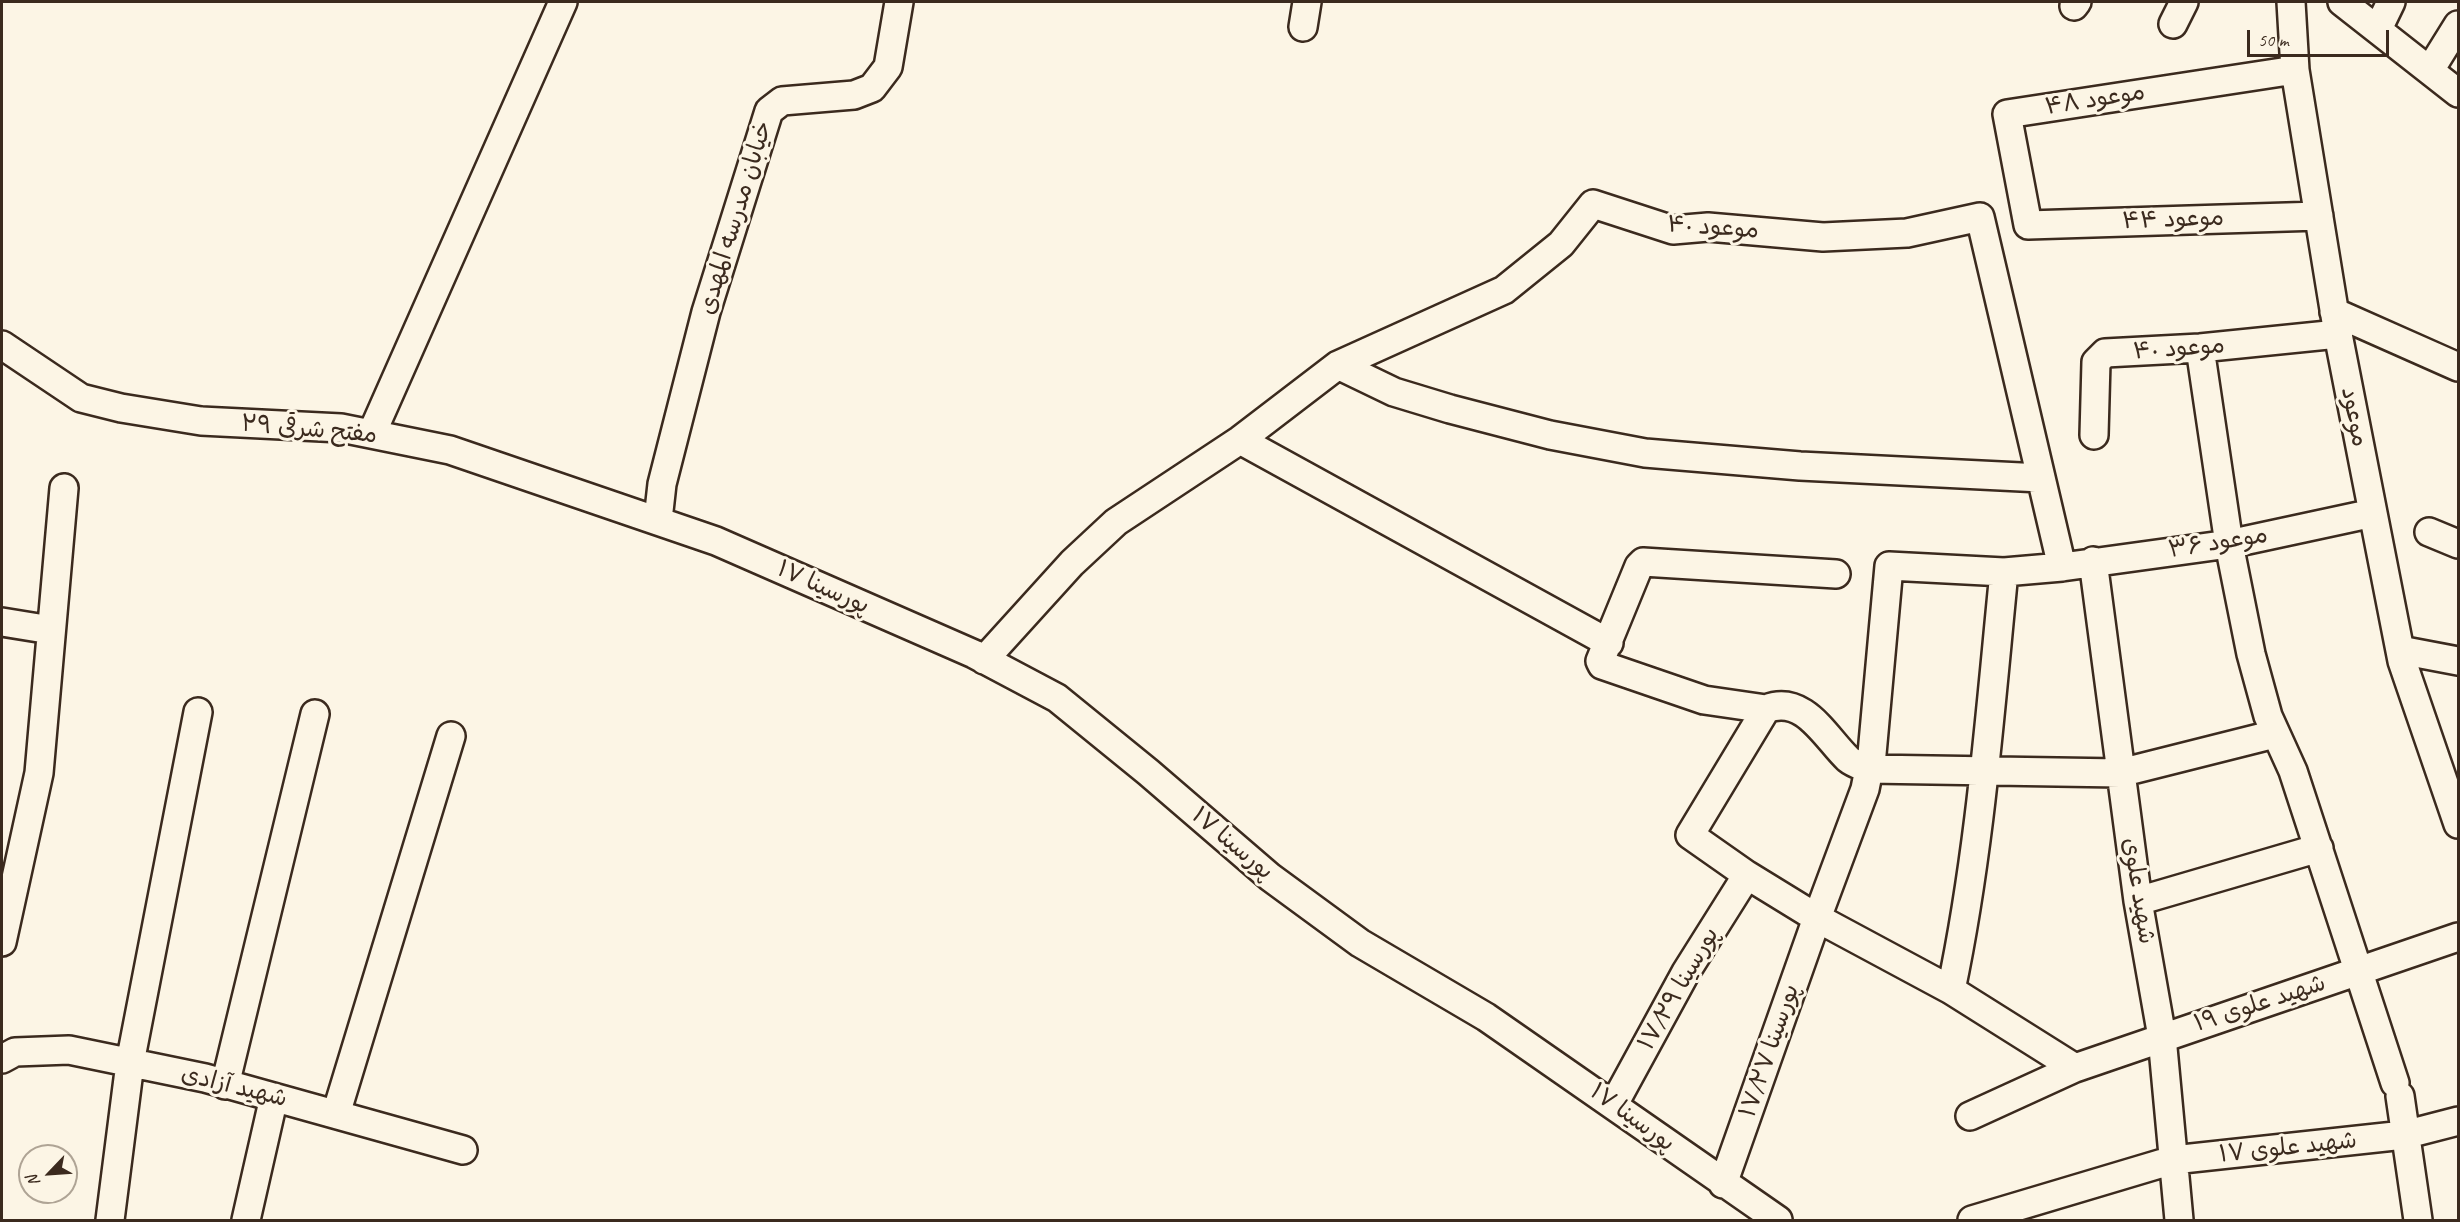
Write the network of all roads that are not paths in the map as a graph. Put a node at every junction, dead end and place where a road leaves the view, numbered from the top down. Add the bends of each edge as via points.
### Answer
1 (562, 2) edge
2 (899, 2) edge
3 (2291, 2) edge
4 (2342, 2) edge
5 (2391, 2) edge
6 (2458, 25) edge
7 (2378, 29) junction
8 (2295, 70) junction
9 (2430, 70) junction
10 (2458, 93) edge
11 (2319, 216) junction
12 (2028, 225) joint
13 (2336, 323) junction
14 (2, 345) edge
15 (2200, 348) junction
16 (1338, 365) junction
17 (2458, 367) edge
18 (372, 434) junction
19 (2094, 435) dead end
20 (1240, 440) junction
21 (2042, 478) junction
22 (64, 488) dead end
23 (2373, 513) junction
24 (658, 520) junction
25 (2429, 532) dead end
26 (2229, 544) junction
27 (2458, 544) edge
28 (2093, 561) junction
29 (1889, 566) joint
30 (2062, 567) junction
31 (2004, 572) junction
32 (1836, 574) dead end
33 (2, 622) edge
34 (51, 630) junction
35 (1609, 643) junction
36 (2400, 650) junction
37 (984, 660) junction
38 (2458, 661) edge
39 (1766, 709) junction
40 (198, 711) dead end
41 (315, 714) dead end
42 (2276, 734) junction
43 (451, 736) dead end
44 (1869, 769) junction
45 (1985, 769) junction
46 (2120, 773) junction
47 (2458, 824) edge
48 (2319, 849) junction
49 (1747, 875) junction
50 (2138, 901) junction
51 (1817, 918) junction
52 (2458, 937) edge
53 (2, 942) edge
54 (2359, 971) junction
55 (1951, 990) junction
56 (2162, 1036) junction
57 (2, 1059) edge
58 (130, 1063) junction
59 (2075, 1068) junction
60 (225, 1085) junction
61 (274, 1097) junction
62 (1614, 1104) junction
63 (336, 1114) junction
64 (1970, 1116) dead end
65 (2458, 1121) edge
66 (2404, 1136) junction
67 (463, 1150) dead end
68 (2173, 1160) junction
69 (1723, 1184) junction
70 (110, 1221) edge
71 (246, 1221) edge
72 (1778, 1221) edge
73 (1972, 1221) edge
74 (2179, 1221) edge
75 (2418, 1221) edge

1 - 18 street
2 - 24 street, خیابان مدرسه المهدی via 888,67 872,88 854,95 782,101 769,111 706,312 662,484
3 - 8 street, موعود
4 - 7 street
5 - 7 street
6 - 9 street
7 - 9 street
8 - 11 street, موعود
8 - 12 street, موعود ۴۸ via 2007,114
9 - 10 street
11 - 12 street, موعود ۴۴
11 - 13 street, موعود
13 - 15 street, موعود ۴۰
13 - 17 street
13 - 23 street, موعود
14 - 18 street, مفتح شرقی ۲۹ via 81,398 122,408 201,421 341,428
15 - 19 street, موعود ۴۰ via 2100,356 2096,362
15 - 26 street
16 - 20 street
16 - 21 street via 1394,392 1450,409 1550,435 1645,453 1800,466
16 - 21 street, موعود ۴۰ via 1504,290 1561,244 1593,204 1674,230 1708,227 1823,237 1907,232 1980,217
18 - 24 street, مفتح شرقی ۲۹ via 450,450
20 - 35 street
20 - 37 street via 1116,522 1072,563
21 - 30 street
22 - 34 street
23 - 26 street, موعود ۳۶
23 - 36 street, موعود
24 - 37 street, پورسینا ۱۷
25 - 27 street
26 - 28 street, موعود ۳۶
26 - 42 street via 2251,654
28 - 30 street, موعود ۳۶
28 - 46 street, شهید علوی
29 - 31 street, موعود ۳۶
29 - 44 street, پورسینا ۱۷/۲۷
30 - 31 street, موعود ۳۶
31 - 45 street
32 - 35 street via 1643,562
33 - 34 street
34 - 53 street via 39,773
35 - 39 street via 1600,661 1602,665 1704,700
36 - 38 street
36 - 47 street, موعود
37 - 62 street, پورسینا ۱۷ via 1057,698 1270,877 1360,943 1486,1017
39 - 44 street via 1776,705 1805,711 1850,761
39 - 49 street via 1690,835
40 - 58 street
41 - 60 street
42 - 46 street
42 - 48 street
43 - 63 street
44 - 45 street
44 - 51 street, پورسینا ۱۷/۲۷
45 - 46 street
45 - 55 street via 1967,915
46 - 50 street, شهید علوی
48 - 50 street
48 - 54 street
49 - 51 street
49 - 62 street, پورسینا ۱۷/۲۹ via 1686,972
50 - 56 street, شهید علوی
51 - 55 street
51 - 69 street, پورسینا ۱۷/۲۷
52 - 54 street, شهید علوی ۱۹
54 - 56 street, شهید علوی ۱۹
54 - 66 street via 2397,1089
55 - 59 street
56 - 59 street, شهید علوی ۱۹
56 - 68 street, شهید علوی
57 - 58 street, شهید آزادی via 15,1052 69,1050
58 - 60 street, شهید آزادی
58 - 70 street
59 - 64 street, شهید علوی ۱۹
60 - 61 street, شهید آزادی
61 - 63 street, شهید آزادی
61 - 71 street
62 - 69 street, پورسینا ۱۷
63 - 67 street, شهید آزادی
65 - 66 street, شهید علوی ۱۷
66 - 68 street, شهید علوی ۱۷
66 - 75 street
68 - 73 street, شهید علوی ۱۷
68 - 74 street, شهید علوی
69 - 72 street, پورسینا ۱۷

